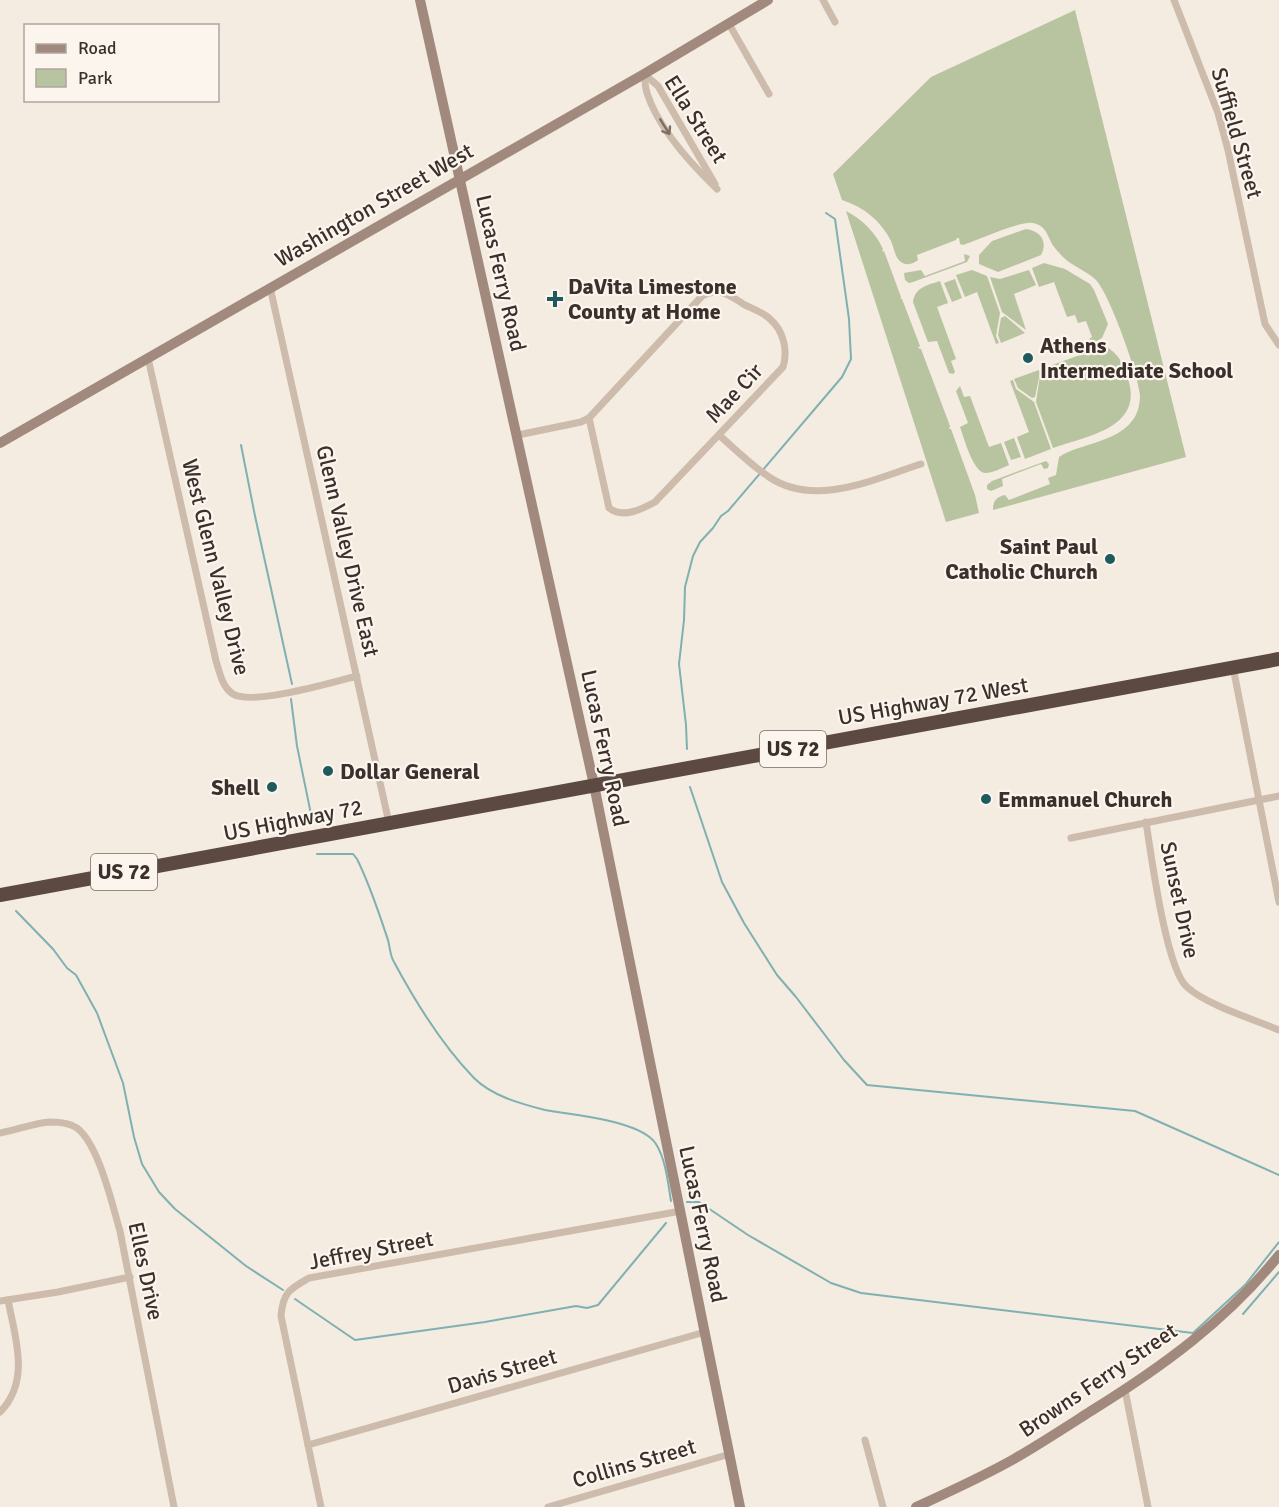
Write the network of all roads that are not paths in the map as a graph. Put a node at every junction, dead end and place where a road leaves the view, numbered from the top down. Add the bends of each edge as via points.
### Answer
1 (420, 0) edge
2 (768, 0) edge
3 (823, 0) edge
4 (1174, 0) edge
5 (836, 22) dead end
6 (729, 24) junction
7 (644, 74) junction
8 (769, 94) dead end
9 (459, 178) junction
10 (270, 287) junction
11 (1279, 345) edge
12 (148, 358) junction
13 (589, 418) junction
14 (518, 435) junction
15 (719, 435) junction
16 (0, 443) edge
17 (921, 464) dead end
18 (1279, 659) edge
19 (1233, 667) junction
20 (357, 676) junction
21 (594, 785) junction
22 (1279, 796) edge
23 (1258, 799) junction
24 (1146, 822) junction
25 (389, 823) junction
26 (1071, 838) dead end
27 (0, 895) edge
28 (1279, 902) edge
29 (1279, 1030) edge
30 (0, 1133) edge
31 (681, 1211) junction
32 (1279, 1255) edge
33 (130, 1277) junction
34 (4, 1301) edge
35 (705, 1332) junction
36 (1125, 1390) junction
37 (0, 1412) edge
38 (865, 1440) dead end
39 (308, 1444) junction
40 (730, 1454) junction
41 (174, 1507) edge
42 (321, 1507) edge
43 (548, 1507) edge
44 (741, 1507) edge
45 (883, 1507) edge
46 (916, 1507) edge
47 (1148, 1507) edge

1 - 9 street, Lucas Ferry Road
2 - 6 street, Washington Street West
3 - 5 street
4 - 11 street, Suffield Street via 1218,113 1265,324
6 - 7 street, Washington Street West
6 - 8 street
7 -> 7 street, Ella Street via 646,92 668,133 717,189 658,86
7 - 9 street, Washington Street West
9 - 10 street, Washington Street West
9 - 14 street, Lucas Ferry Road
10 - 12 street, Washington Street West
10 - 20 street, Glenn Valley Drive East
12 - 16 street, Washington Street West
12 - 20 street, West Glenn Valley Drive via 216,661 226,688 243,698 254,698
13 - 14 street
13 - 15 street, Mae Cir via 609,508 616,513 642,509 656,502
13 - 15 street, Mae Cir via 702,296 714,290 770,318 785,349 783,367
14 - 21 street, Lucas Ferry Road
15 - 17 street via 766,475 790,488 850,486
18 - 19 highway, US Highway 72 West / US 72
19 - 21 highway, US Highway 72 West / US 72
19 - 23 street
20 - 25 street, Glenn Valley Drive East
21 - 25 highway, US Highway 72 / US 72
21 - 31 street, Lucas Ferry Road
22 - 23 street
23 - 24 street
23 - 28 street
24 - 26 street
24 - 29 street, Sunset Drive via 1173,964 1181,981 1212,1002
25 - 27 highway, US Highway 72 / US 72
30 - 33 street, Elles Drive via 50,1122 77,1127 89,1141 117,1220
31 - 35 street, Lucas Ferry Road
31 - 39 street, Jeffrey Street via 309,1278 292,1288 285,1295 281,1316
32 - 36 street, Browns Ferry Street via 1222,1316
33 - 34 street
33 - 41 street, Elles Drive
34 - 37 street via 19,1368 16,1387
35 - 39 street, Davis Street
35 - 40 street, Lucas Ferry Road
36 - 46 street, Browns Ferry Street via 1013,1460
36 - 47 street
38 - 45 street
39 - 42 street, Jeffrey Street
40 - 43 street, Collins Street
40 - 44 street, Lucas Ferry Road

